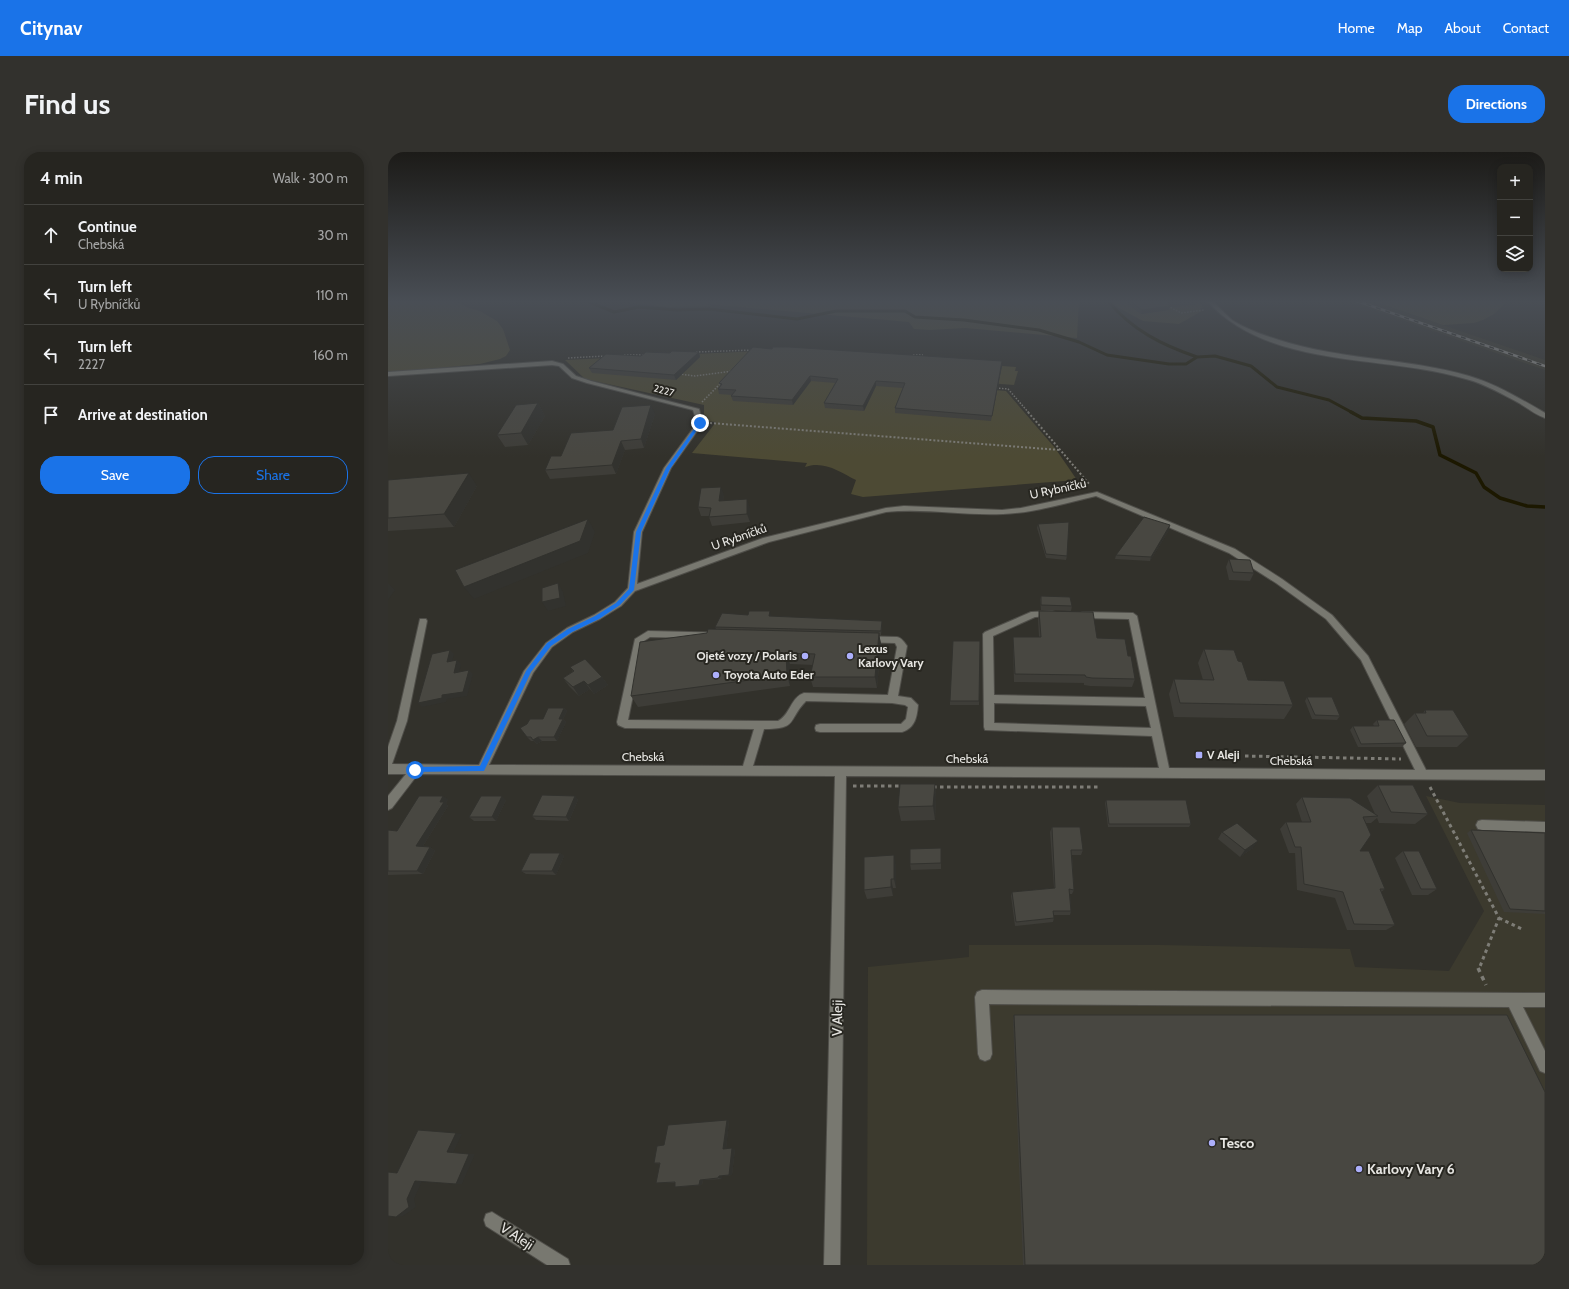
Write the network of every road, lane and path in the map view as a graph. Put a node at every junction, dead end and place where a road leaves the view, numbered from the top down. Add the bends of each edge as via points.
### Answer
1 (1335, 353) edge
2 (649, 354) edge
3 (908, 355) edge
4 (923, 355) edge
5 (611, 356) edge
6 (619, 356) edge
7 (552, 362) junction
8 (732, 371) junction
9 (736, 371) edge
10 (672, 373) edge
11 (388, 374) edge
12 (727, 376) edge
13 (722, 382) edge
14 (993, 388) edge
15 (696, 409) junction
16 (1545, 416) edge
17 (700, 423) junction
18 (1060, 450) junction
19 (1097, 494) junction
20 (632, 589) junction
21 (423, 621) dead end
22 (892, 699) junction
23 (989, 699) junction
24 (1151, 702) junction
25 (760, 725) junction
26 (820, 728) dead end
27 (1157, 732) junction
28 (1246, 756) dead end
29 (1415, 759) junction
30 (388, 762) edge
31 (388, 769) edge
32 (482, 769) junction
33 (415, 770) junction
34 (747, 770) junction
35 (841, 771) junction
36 (1165, 773) junction
37 (1423, 775) junction
38 (1545, 775) edge
39 (841, 786) junction
40 (904, 786) edge
41 (928, 787) edge
42 (1100, 788) dead end
43 (388, 804) edge
44 (1482, 825) dead end
45 (1545, 827) edge
46 (1499, 918) junction
47 (1524, 930) dead end
48 (1512, 999) junction
49 (1492, 1000) junction
50 (1545, 1000) edge
51 (985, 1054) dead end
52 (1545, 1066) edge
53 (492, 1220) dead end
54 (562, 1265) edge
55 (832, 1265) edge

1 - 16 street via 1467,377 1498,390
2 - 6 path
3 - 4 path
5 - 7 path via 566,358
7 - 11 street
7 - 15 street, 2227 via 561,365 574,377 589,382
8 - 9 path
8 - 10 path via 695,376
8 - 12 path
13 - 15 path
14 - 18 path via 1008,389
15 - 17 street
17 - 18 path
17 - 20 street via 668,468 638,532
18 - 19 path
19 - 20 street, U Rybníčků via 1002,512 904,508 886,510 766,540
19 - 29 street via 1232,551 1279,581 1329,618 1365,658
20 - 32 street, U Rybníčků via 618,604 570,630 549,645 529,671
21 - 30 street via 402,721
22 - 25 street via 804,697 786,723
22 - 25 street via 902,646 897,640 648,634 640,638 622,722
22 - 26 street via 907,701 913,706 908,726
23 - 24 street
23 - 24 street via 988,634 1034,614 1133,616
23 - 27 street via 989,727
24 - 27 street
25 - 34 street
27 - 36 street
28 - 29 path
29 - 37 street
31 - 33 street, Chebská
32 - 33 street, Chebská
32 - 34 street, Chebská
33 - 43 street
34 - 35 street, Chebská
35 - 36 street, Chebská
35 - 39 street, V Aleji
36 - 37 street, Chebská
37 - 38 street, Chebská
37 - 46 path
39 - 40 path
39 - 55 street, V Aleji
41 - 42 path
44 - 45 street
46 - 47 path
46 - 49 path via 1478,968
48 - 49 street
48 - 50 street
48 - 52 street
49 - 51 street via 982,997
53 - 54 street, V Aleji

